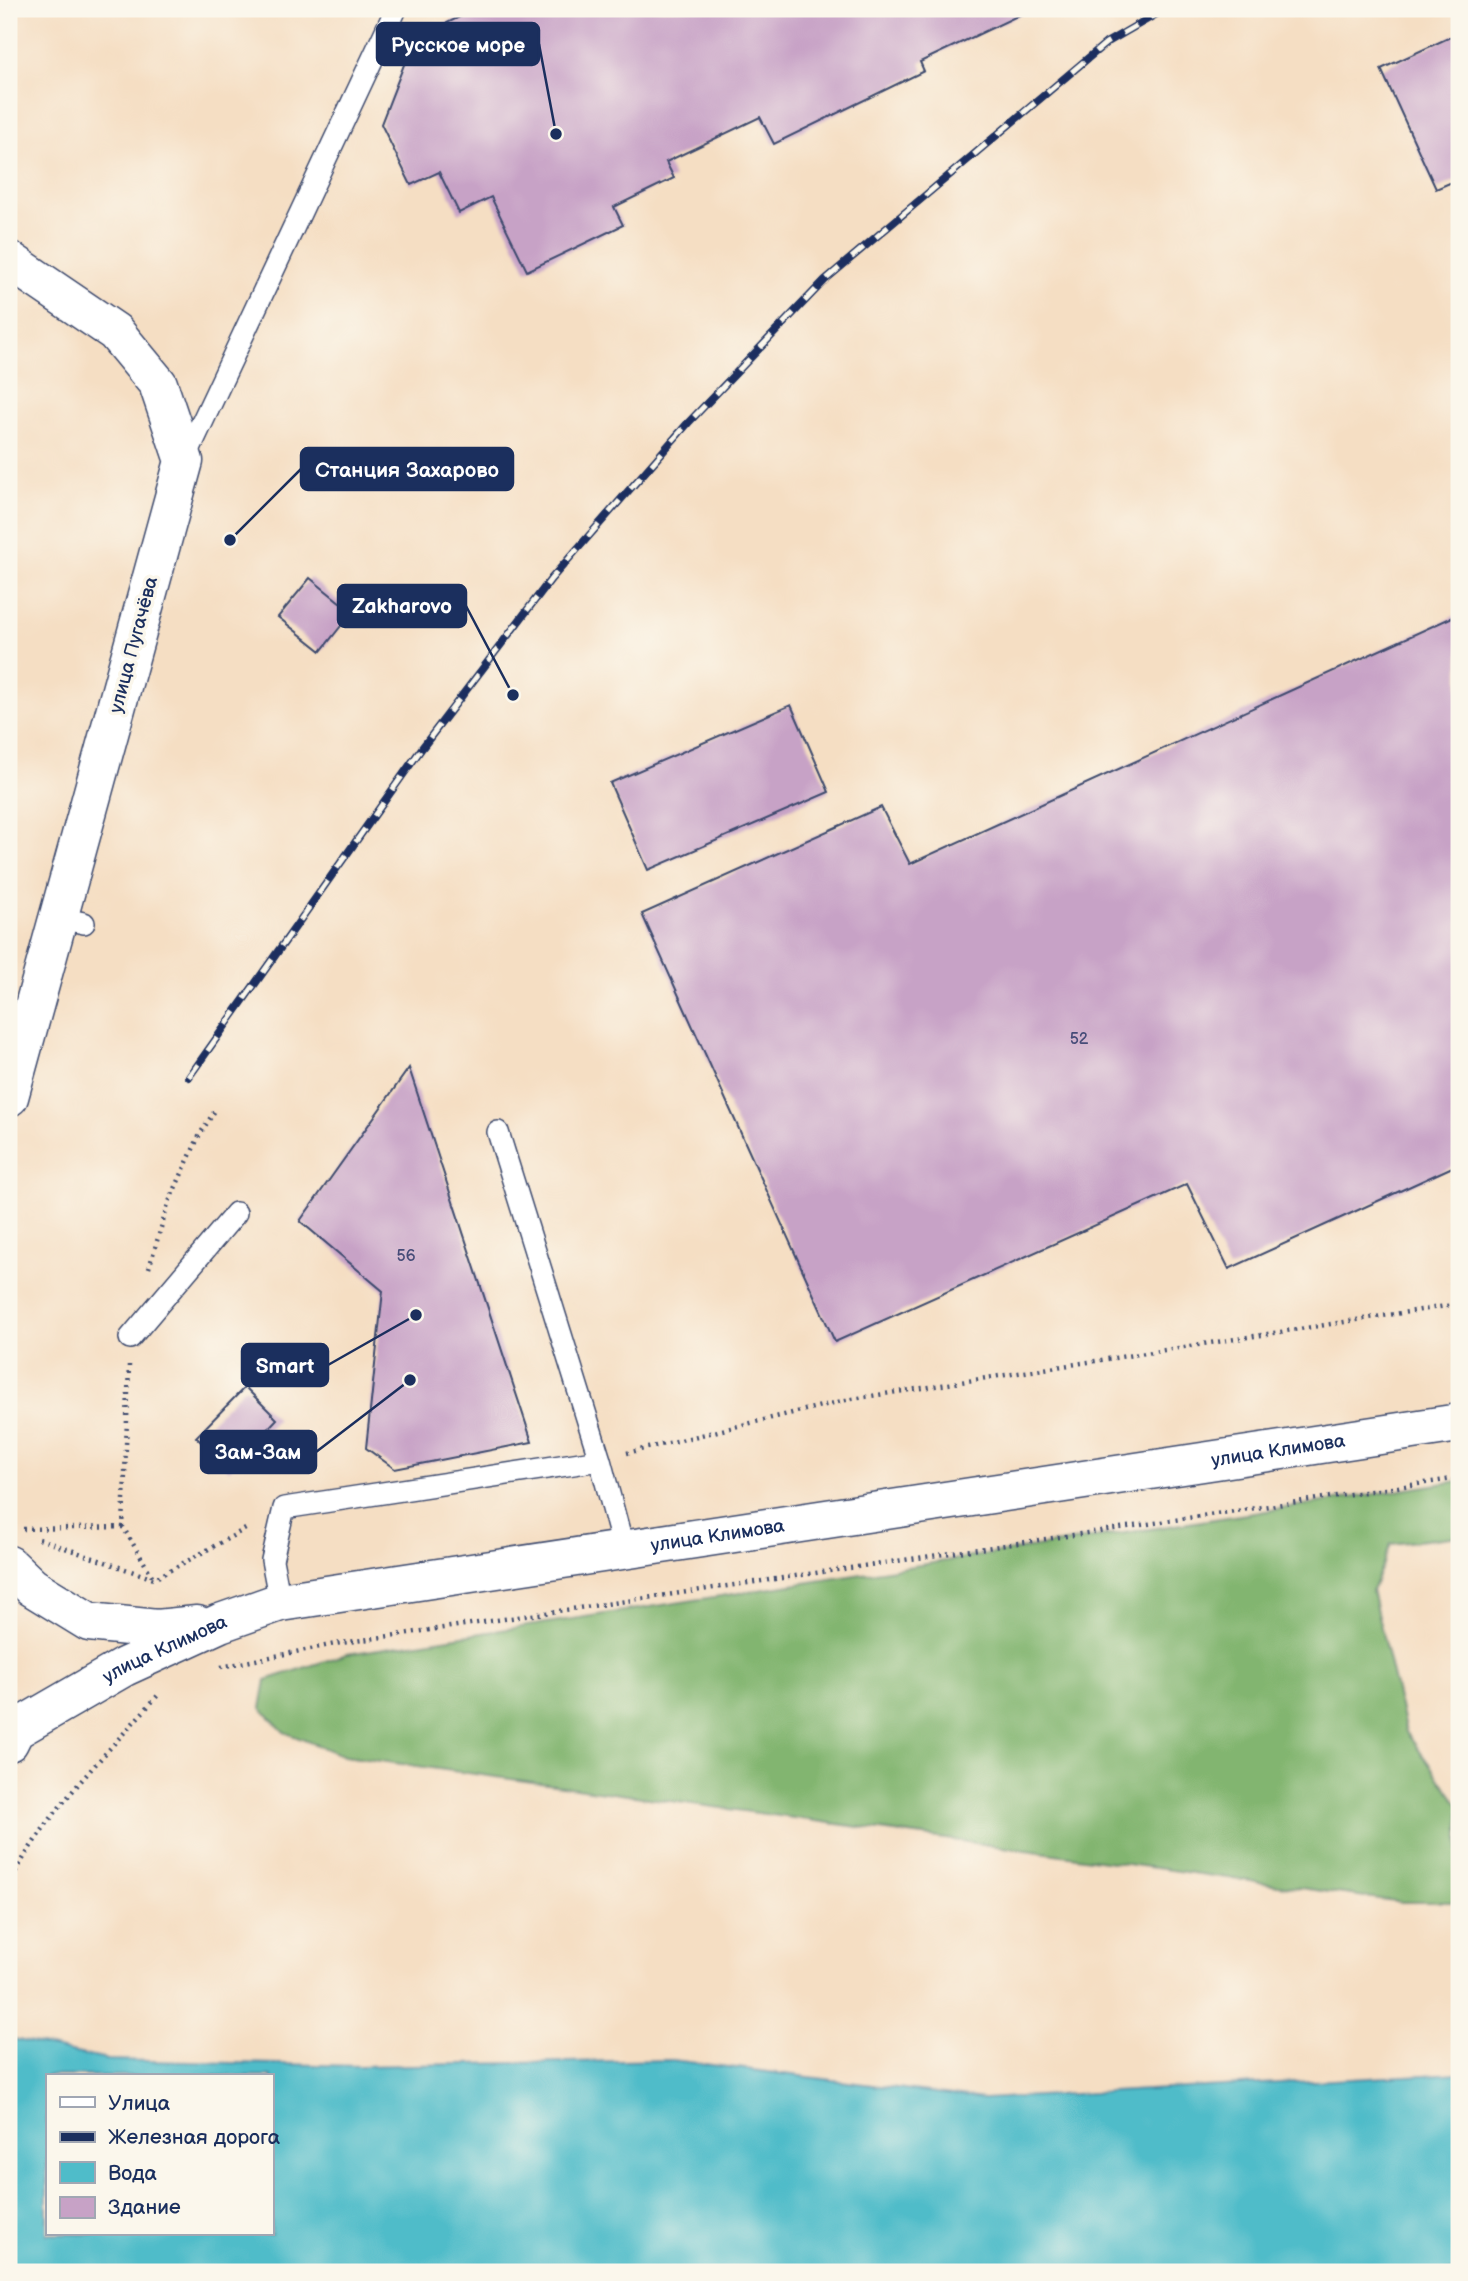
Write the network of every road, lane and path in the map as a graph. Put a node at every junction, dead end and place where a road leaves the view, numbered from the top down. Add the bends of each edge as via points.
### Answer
1 (396, 9) edge
2 (9, 260) edge
3 (184, 461) junction
4 (9, 1097) edge
5 (216, 1109) dead end
6 (498, 1132) dead end
7 (236, 1213) dead end
8 (149, 1270) dead end
9 (1459, 1304) edge
10 (130, 1338) joint
11 (1459, 1423) edge
12 (600, 1460) junction
13 (1459, 1478) edge
14 (284, 1508) junction
15 (123, 1527) junction
16 (38, 1538) dead end
17 (17, 1550) edge
18 (624, 1550) junction
19 (154, 1578) junction
20 (280, 1602) junction
21 (220, 1623) junction
22 (212, 1668) dead end
23 (163, 1690) dead end
24 (11, 1723) edge
25 (9, 1884) edge

1 - 3 lane
2 - 3 main road via 115,332 158,384
3 - 4 main road, улица Пугачёва via 71,921
5 - 8 path via 168,1203
6 - 12 lane
7 - 10 lane
9 - 12 path via 846,1400
10 - 15 path
11 - 18 main road, улица Климова
12 - 14 lane
12 - 18 lane
13 - 22 path via 335,1644
14 - 19 path
14 - 20 lane via 272,1560
15 - 17 path via 12,1530
15 - 19 path
16 - 19 path
17 - 21 main road via 32,1587 89,1622 157,1629
18 - 20 main road, улица Климова
20 - 21 main road, улица Климова
21 - 24 main road, улица Климова
23 - 25 path via 52,1818

